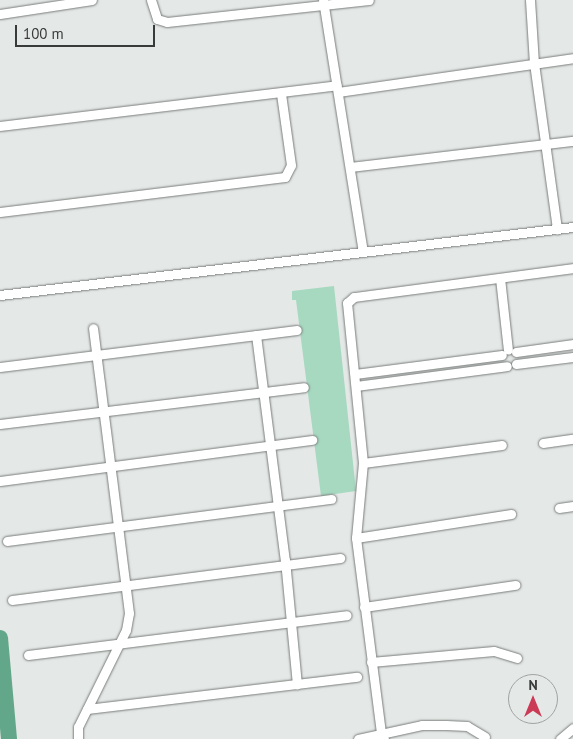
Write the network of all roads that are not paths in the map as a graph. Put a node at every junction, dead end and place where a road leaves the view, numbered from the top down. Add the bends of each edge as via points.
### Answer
1 (92, 0) edge
2 (151, 0) edge
3 (369, 0) edge
4 (530, 0) edge
5 (324, 3) edge
6 (0, 14) edge
7 (573, 58) edge
8 (534, 63) junction
9 (337, 88) junction
10 (280, 94) junction
11 (0, 126) edge
12 (573, 140) edge
13 (547, 143) junction
14 (350, 167) junction
15 (0, 212) edge
16 (573, 227) edge
17 (557, 229) junction
18 (362, 252) junction
19 (573, 268) edge
20 (500, 278) junction
21 (0, 295) edge
22 (93, 328) dead end
23 (297, 330) dead end
24 (256, 335) junction
25 (573, 344) edge
26 (509, 353) junction
27 (98, 355) junction
28 (573, 357) edge
29 (516, 364) junction
30 (506, 366) junction
31 (0, 367) edge
32 (355, 374) junction
33 (356, 386) junction
34 (304, 387) dead end
35 (263, 392) junction
36 (104, 411) junction
37 (0, 424) edge
38 (573, 439) edge
39 (312, 440) dead end
40 (543, 443) dead end
41 (502, 445) dead end
42 (270, 446) junction
43 (363, 463) junction
44 (112, 467) junction
45 (0, 481) edge
46 (331, 500) dead end
47 (278, 506) junction
48 (573, 506) edge
49 (559, 508) dead end
50 (511, 514) dead end
51 (120, 528) junction
52 (356, 538) junction
53 (7, 541) dead end
54 (340, 558) dead end
55 (286, 564) junction
56 (126, 586) junction
57 (515, 586) dead end
58 (12, 600) dead end
59 (364, 607) junction
60 (347, 615) dead end
61 (292, 624) junction
62 (118, 646) junction
63 (28, 655) dead end
64 (517, 658) dead end
65 (371, 662) junction
66 (357, 676) dead end
67 (297, 684) junction
68 (87, 709) junction
69 (573, 728) edge
70 (382, 736) edge
71 (485, 737) dead end
72 (78, 739) edge
73 (358, 739) edge
74 (560, 739) edge

1 - 6 street
2 - 5 street via 157,19 167,22
3 - 5 street
4 - 8 street
5 - 9 street
7 - 8 street
8 - 9 street
8 - 13 street
9 - 10 street
9 - 14 street
10 - 11 street
10 - 15 street via 291,165 285,177
12 - 13 street
13 - 14 street
13 - 17 street
14 - 18 street
16 - 17 street
17 - 18 street
18 - 21 street
19 - 20 street
20 - 26 street
20 - 32 street via 350,299 347,303
22 - 27 street
23 - 24 street
24 - 27 street
24 - 35 street
25 - 26 street
26 - 29 street
26 - 30 street
26 - 32 street
27 - 31 street
27 - 36 street
28 - 29 street
29 - 30 street
30 - 33 street
32 - 33 street
33 - 43 street
34 - 35 street
35 - 36 street
35 - 42 street
36 - 37 street
36 - 44 street
38 - 40 street
39 - 42 street
41 - 43 street
42 - 44 street
42 - 47 street
43 - 52 street
44 - 45 street
44 - 51 street
46 - 47 street
47 - 51 street
47 - 55 street
48 - 49 street
50 - 52 street
51 - 53 street
51 - 56 street
52 - 59 street
54 - 55 street
55 - 56 street
55 - 61 street
56 - 58 street
56 - 62 street via 129,613
57 - 59 street
59 - 65 street
60 - 61 street
61 - 62 street
61 - 67 street
62 - 63 street
62 - 68 street
64 - 65 street via 494,651
65 - 70 street
66 - 67 street
67 - 68 street
68 - 72 street via 78,727
69 - 74 street
70 - 71 street via 446,724 467,726
70 - 73 street

